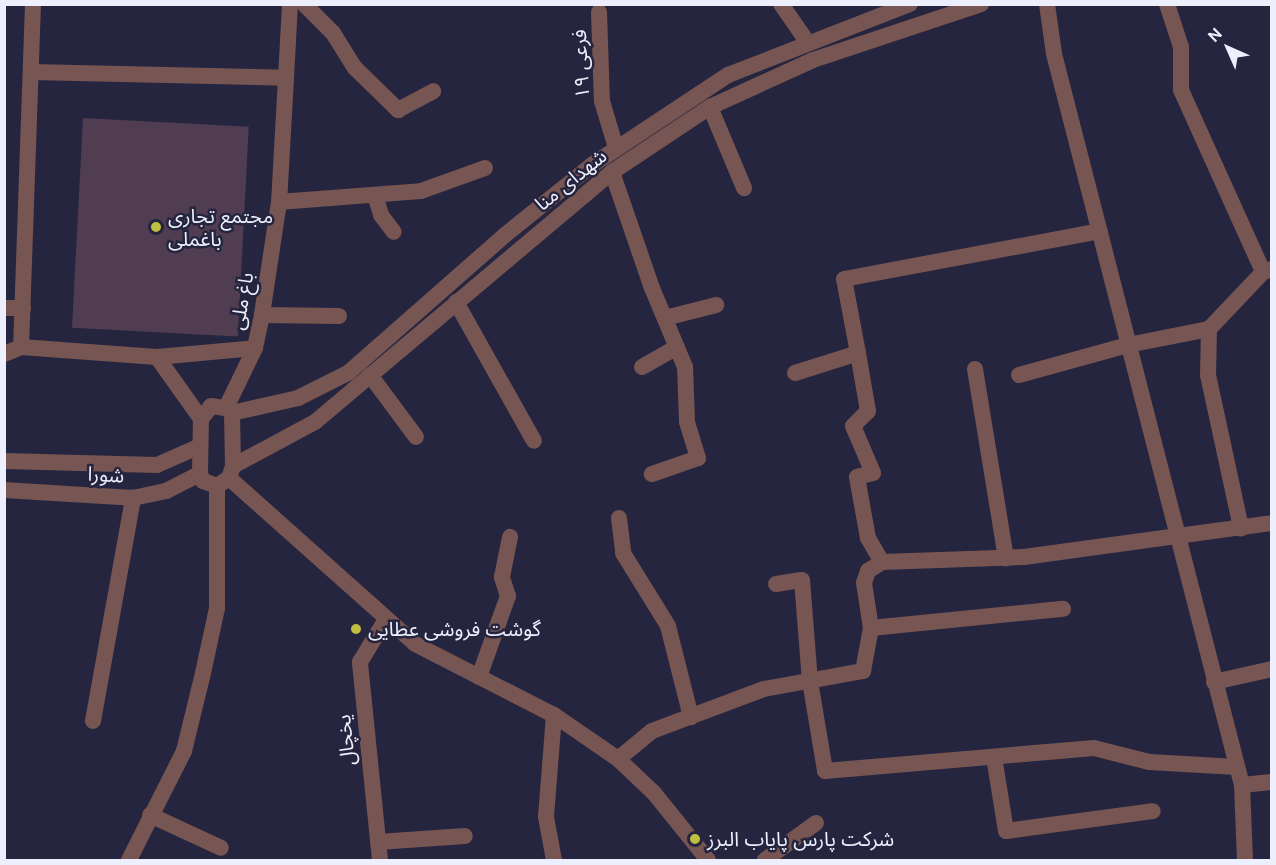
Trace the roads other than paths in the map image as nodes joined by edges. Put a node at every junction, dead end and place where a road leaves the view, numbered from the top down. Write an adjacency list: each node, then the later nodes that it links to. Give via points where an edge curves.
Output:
1 (33, 4): 11 (street)
2 (290, 4): 12 (street, باغ ملی)
3 (304, 4): 13 (street, via 333,33 354,67 398,110)
4 (781, 4): 10 (street)
5 (910, 4): 10 (street, شهدای منا)
6 (1047, 4): 21 (street, via 1054,54)
7 (1167, 4): 23 (street, via 1181,47 1182,90)
8 (971, 6): 14 (street, شهدای منا, via 813,60)
9 (599, 12): 15 (street, فرعی ۱۹, via 602,101)
10 (808, 43): 15 (street, شهدای منا, via 728,75)
11 (32, 72): 12 (street); 27 (street)
12 (286, 78): 20 (street, باغ ملی)
13 (433, 91)
14 (710, 107): 17 (street, شهدای منا); 18 (street)
15 (616, 148): 40 (street, شهدای منا, via 505,235)
16 (485, 168): 19 (street, via 421,191)
17 (612, 172): 24 (street, شهدای منا); 30 (street)
18 (744, 188)
19 (375, 195): 20 (street); 22 (street, via 381,215)
20 (279, 202): 28 (street, باغ ملی)
21 (1100, 231): 32 (street); 36 (street, via 844,279)
22 (394, 232)
23 (1268, 270): 31 (street)
24 (456, 302): 40 (street, شهدای منا); 47 (street)
25 (716, 305): 30 (street)
26 (4, 308): 27 (street)
27 (23, 308): 33 (street)
28 (262, 315): 29 (street); 35 (street, باغ ملی)
29 (339, 316)
30 (665, 318): 34 (street)
31 (1209, 329): 32 (street); 57 (street, via 1208,375)
32 (1128, 345): 43 (street); 59 (street)
33 (21, 347): 37 (street); 38 (street, باغ ملی)
34 (677, 347): 39 (street); 51 (street, via 685,367 687,422 698,458)
35 (255, 348): 38 (street, باغ ملی); 44 (street)
36 (858, 353): 42 (street); 61 (street, via 868,411 853,426 873,473 857,477 868,538)
37 (4, 354)
38 (157, 357): 45 (street)
39 (642, 367)
40 (365, 369): 44 (street, شهدای منا, via 307,395); 46 (street); 52 (street, شهدای منا, via 315,422)
41 (975, 369): 60 (street)
42 (795, 373)
43 (1019, 375)
44 (229, 410): 45 (street, شهدای منا, via 211,406); 52 (street)
45 (201, 420): 48 (street)
46 (416, 437)
47 (534, 441)
48 (200, 446): 49 (street, شورا, via 157,465); 50 (street)
49 (4, 461)
50 (200, 474): 52 (street, via 203,481); 54 (street, شورا, via 166,491)
51 (652, 474)
52 (226, 477): 64 (street); 79 (street, via 217,608 184,751)
53 (4, 490): 54 (street, شورا)
54 (133, 498): 72 (street)
55 (619, 518): 71 (street, via 623,553 668,626)
56 (1272, 523): 57 (street)
57 (1241, 528): 59 (street)
58 (510, 537): 67 (street, via 502,577 508,596)
59 (1176, 538): 60 (street); 69 (street)
60 (1006, 558): 61 (street)
61 (882, 562): 65 (street, via 868,571 864,583)
62 (776, 584): 68 (street, via 802,580)
63 (1063, 609): 65 (street)
64 (385, 621): 67 (street, via 415,644); 82 (street, یخچال, via 360,663)
65 (871, 628): 68 (street, via 863,671)
66 (1272, 669): 69 (street)
67 (479, 677): 70 (street)
68 (810, 681): 71 (street, via 764,689); 73 (street, via 825,771)
69 (1214, 682): 75 (street)
70 (554, 716): 74 (street); 86 (street, via 546,817)
71 (691, 717): 74 (street, via 652,731)
72 (93, 721)
73 (994, 757): 75 (street, via 1094,748 1149,762); 78 (street, via 1006,831)
74 (618, 759): 87 (street, via 654,793)
75 (1237, 766): 77 (street)
76 (1272, 782): 77 (street)
77 (1242, 785): 89 (street)
78 (1153, 811)
79 (150, 815): 83 (street); 84 (street)
80 (816, 823): 88 (street)
81 (465, 836): 82 (street)
82 (378, 842): 85 (street, یخچال)
83 (221, 848)
84 (129, 861)
85 (380, 861)
86 (554, 861)
87 (708, 861)
88 (765, 861)
89 (1245, 861)

